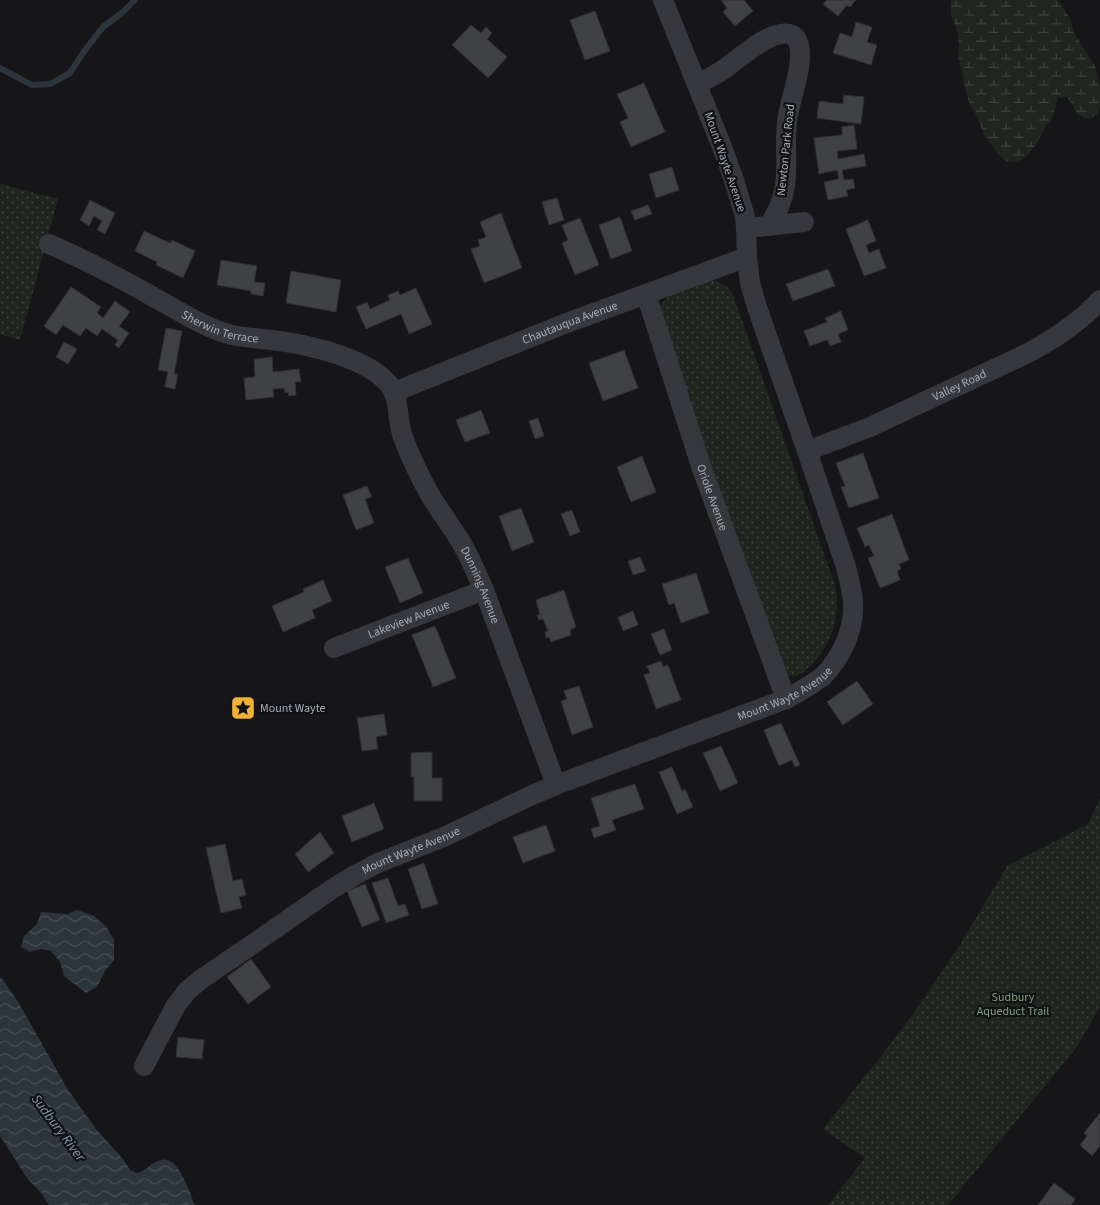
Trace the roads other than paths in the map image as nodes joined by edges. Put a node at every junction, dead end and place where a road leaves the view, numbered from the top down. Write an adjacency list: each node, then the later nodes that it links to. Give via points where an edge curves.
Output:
1 (663, 0): 2 (street, Mount Wayte Avenue)
2 (697, 84): 4 (street, Newton Park Road, via 768,38 788,34 798,41 799,70 787,123 785,191); 5 (street, Mount Wayte Avenue, via 724,152)
3 (804, 222): 4 (street)
4 (769, 226): 5 (street)
5 (746, 228): 7 (street, Mount Wayte Avenue)
6 (49, 244): 10 (street, Sherwin Terrace, via 211,328 232,335 308,346 359,362 387,382)
7 (746, 257): 8 (street, Chautauqua Avenue); 11 (street, Mount Wayte Avenue, via 757,307)
8 (646, 294): 10 (street, Chautauqua Avenue); 14 (street, Oriole Avenue, via 702,470)
9 (1100, 300): 11 (street, Valley Road, via 1071,326 1028,353 870,427)
10 (394, 392): 12 (street, Dunning Avenue, via 402,435)
11 (808, 451): 14 (street, Mount Wayte Avenue, via 851,585 852,622 846,641 822,676)
12 (484, 590): 13 (street, Lakeview Avenue); 15 (street, Dunning Avenue)
13 (334, 648)
14 (786, 699): 15 (street, Mount Wayte Avenue)
15 (556, 785): 16 (street, Mount Wayte Avenue, via 378,864 332,889 186,991)
16 (144, 1066)

